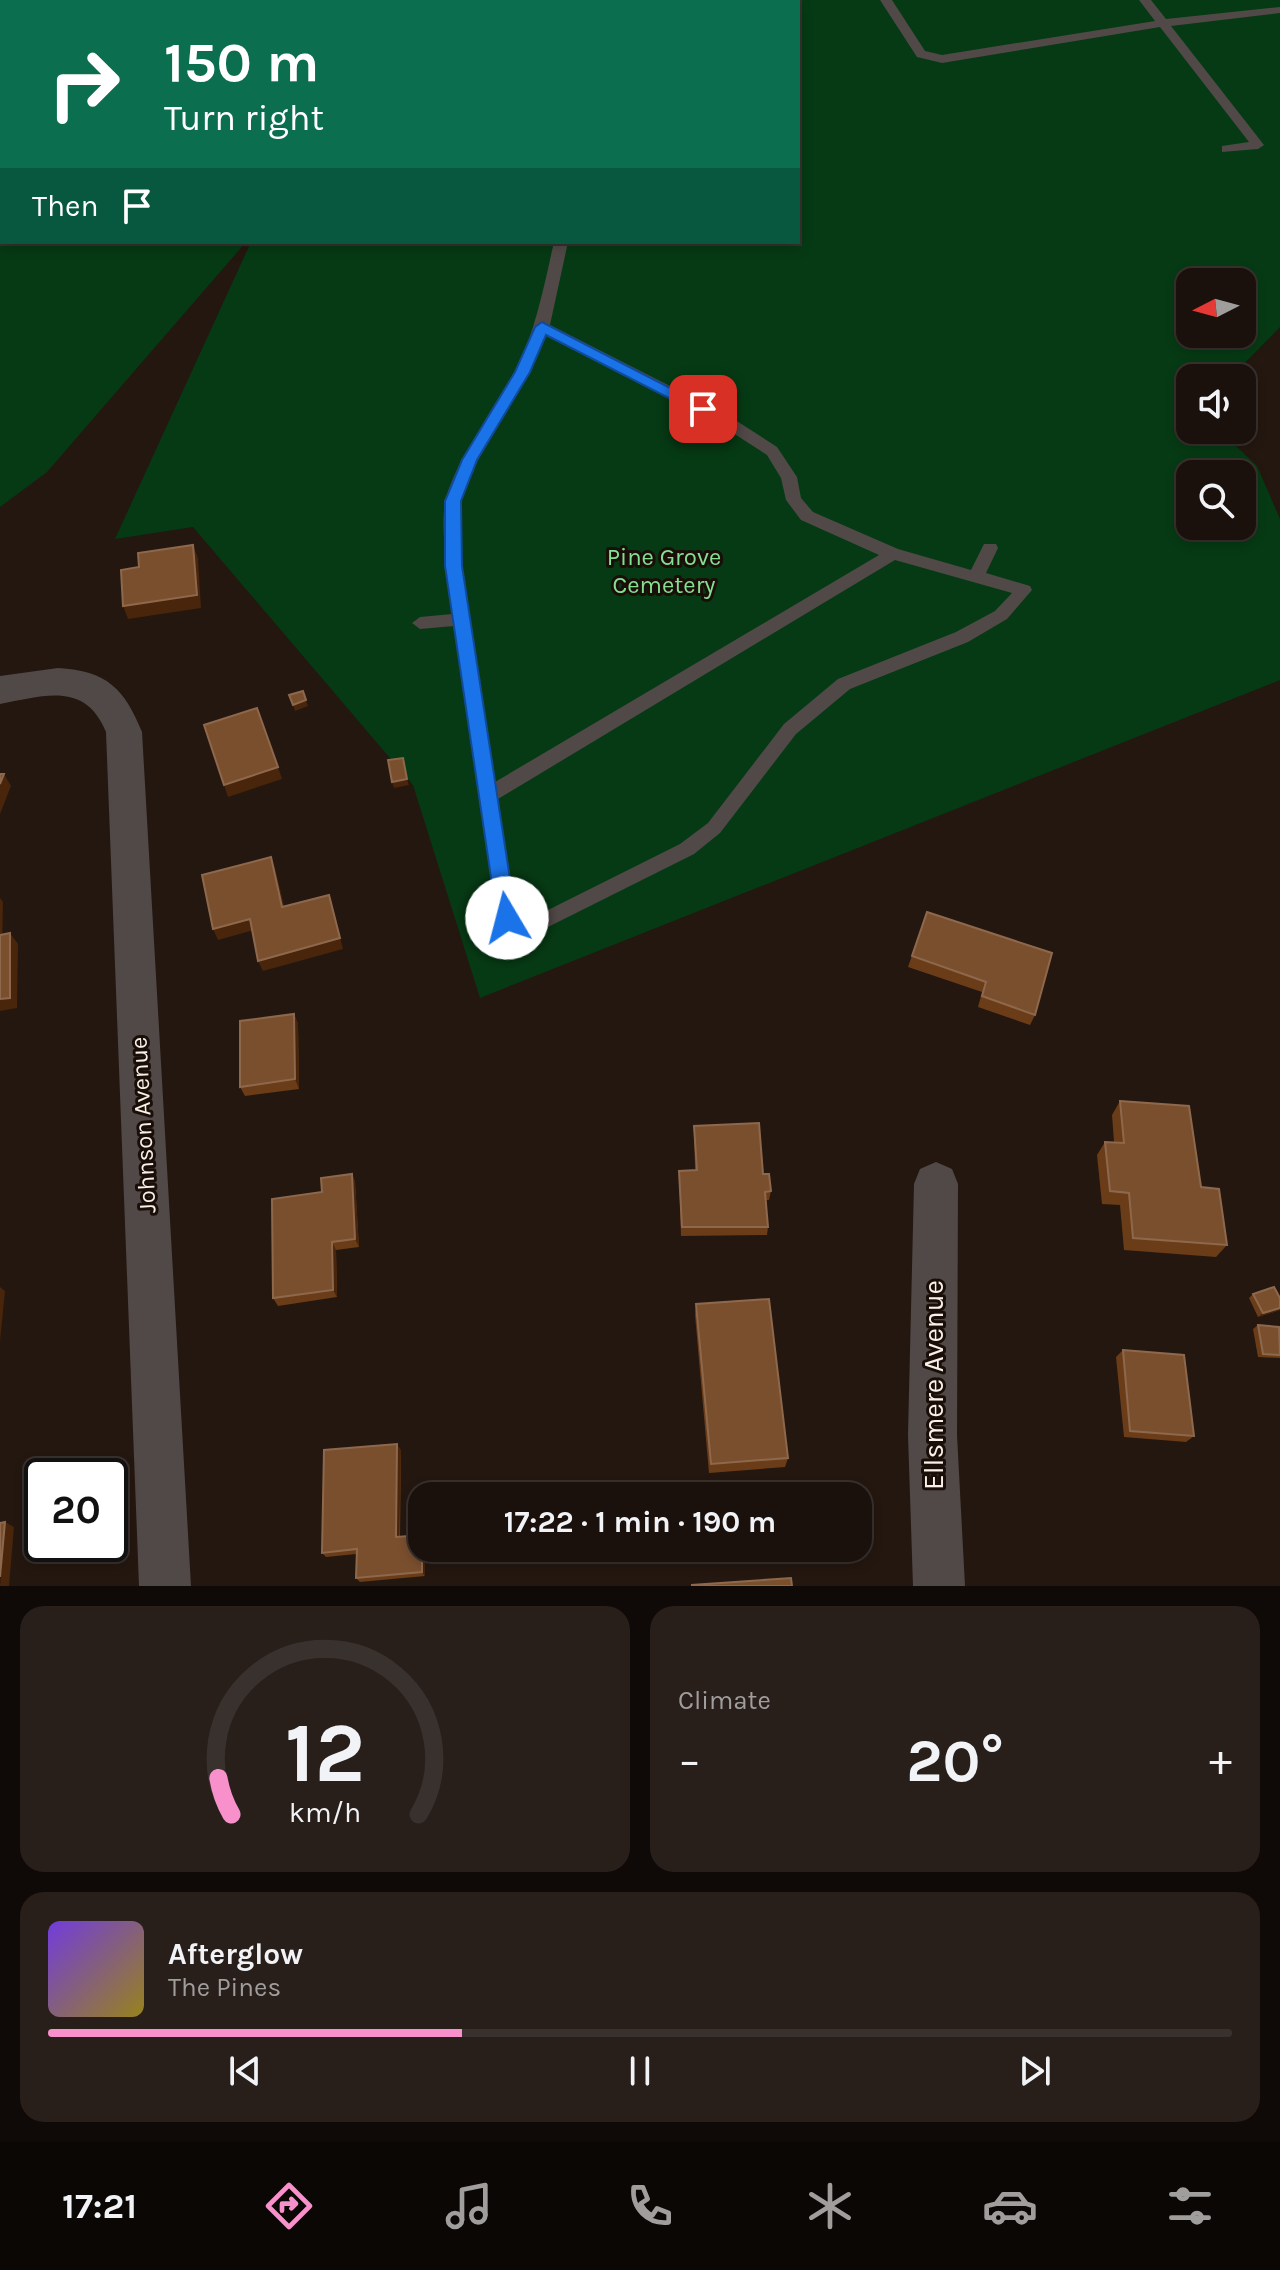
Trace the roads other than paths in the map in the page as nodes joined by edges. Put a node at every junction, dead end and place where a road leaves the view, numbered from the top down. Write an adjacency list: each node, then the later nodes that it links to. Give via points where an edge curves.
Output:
1 (886, 0): 4 (lane, via 921,54 942,59)
2 (1145, 0): 4 (lane)
3 (1280, 10): 4 (lane)
4 (1164, 23): 5 (lane, via 1258,145)
5 (1227, 149)
6 (561, 244): 7 (lane)
7 (542, 327): 9 (lane, via 724,420 772,451 807,516); 11 (lane, via 453,501)
8 (990, 548): 10 (lane)
9 (893, 554): 10 (lane); 14 (lane)
10 (976, 577): 14 (lane, via 1024,590 1001,615 962,637 844,684 790,729 714,828 687,849 530,928 507,918)
11 (461, 619): 12 (lane); 14 (lane)
12 (420, 623)
13 (0, 690): 16 (street, Johnson Avenue, via 50,682 82,684 110,701 124,732)
14 (489, 795)
15 (936, 1184): 17 (street, Ellsmere Avenue, via 931,1371)
16 (165, 1586)
17 (939, 1586)

